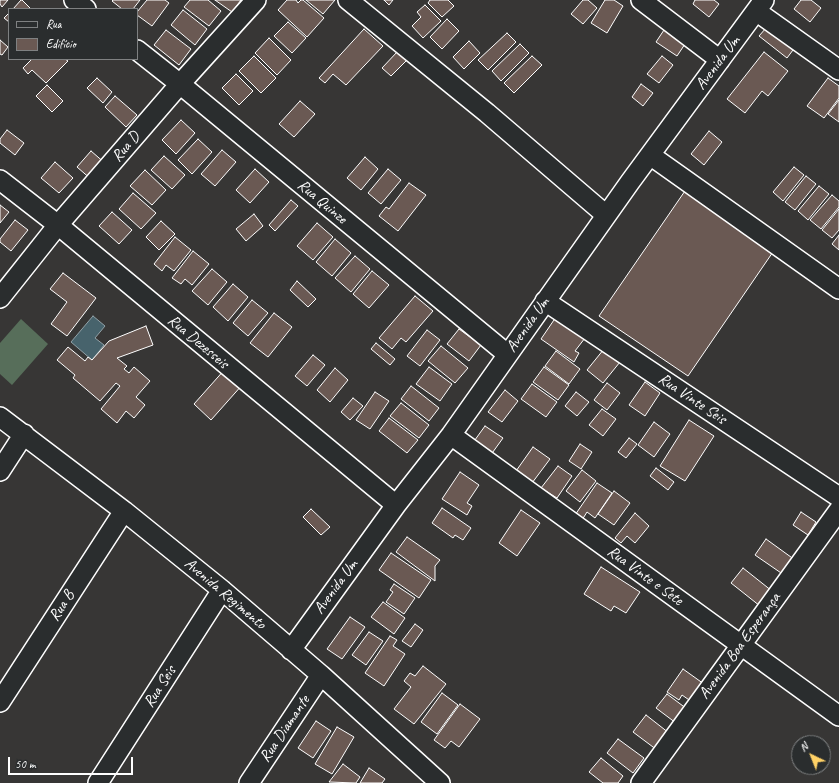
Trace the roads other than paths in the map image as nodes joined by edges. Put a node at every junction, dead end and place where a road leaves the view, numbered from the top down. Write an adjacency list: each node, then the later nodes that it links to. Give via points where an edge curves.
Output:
1 (74, 0): 6 (street)
2 (256, 0): 10 (street, Rua D)
3 (348, 0): 13 (street, via 487,113)
4 (641, 0): 8 (street)
5 (760, 5): 8 (street, Avenida Um); 9 (street)
6 (85, 8)
7 (138, 51): 10 (street, Rua Quinze)
8 (720, 60): 11 (street, Avenida Um)
9 (839, 70)
10 (180, 84): 14 (street, Rua D); 18 (street, Rua Quinze)
11 (650, 155): 13 (street, Avenida Um); 15 (street)
12 (0, 180): 14 (street, Rua Dezesseis)
13 (606, 216): 17 (street, Avenida Um)
14 (58, 225): 16 (street, Rua D); 24 (street, Rua Dezesseis)
15 (839, 288)
16 (0, 298)
17 (545, 301): 18 (street, Avenida Um); 23 (street, Rua Vinte Seis)
18 (507, 354): 21 (street, Avenida Um)
19 (0, 417): 20 (street, Avenida Regimento)
20 (24, 434): 22 (street); 26 (street, Avenida Regimento)
21 (451, 435): 24 (street, Avenida Um); 28 (street, Rua Vinte e Sete)
22 (0, 471)
23 (839, 498)
24 (396, 505): 29 (street, Avenida Um)
25 (839, 510): 28 (street, Avenida Boa Esperança)
26 (124, 511): 27 (street, Avenida Regimento); 31 (street, Rua B)
27 (222, 590): 29 (street, Avenida Regimento); 33 (street, Rua Seis)
28 (741, 645): 32 (street, Rua Vinte e Sete); 36 (street, Avenida Boa Esperança)
29 (291, 650): 30 (street, Avenida Regimento)
30 (321, 675): 34 (street, Rua Diamante); 35 (street, Avenida Regimento)
31 (0, 702)
32 (839, 716)
33 (98, 783)
34 (249, 783)
35 (440, 783)
36 (641, 783)

